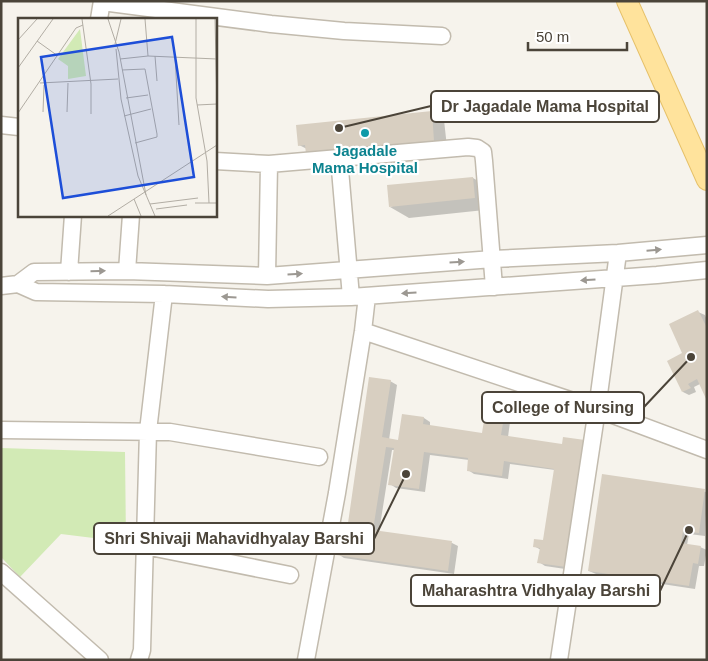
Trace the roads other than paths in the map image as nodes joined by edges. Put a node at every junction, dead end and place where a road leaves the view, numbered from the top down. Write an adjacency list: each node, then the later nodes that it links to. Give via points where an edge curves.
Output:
1 (627, 1): 10 (main road)
2 (102, 2): 3 (street); 4 (street, via 272,24)
3 (99, 18)
4 (442, 36)
5 (1, 125): 6 (street)
6 (18, 127)
7 (339, 158): 9 (street); 15 (street, via 477,148 483,152); 16 (street)
8 (216, 161): 9 (street)
9 (270, 164): 20 (street)
10 (707, 180)
11 (73, 216): 19 (street)
12 (131, 216): 18 (street)
13 (707, 245): 14 (street, one-way to 13)
14 (618, 253): 15 (street); 21 (street)
15 (492, 259): 16 (street, one-way to 15); 24 (street)
16 (350, 270): 20 (street, one-way to 16); 26 (street)
17 (707, 270): 21 (street)
18 (127, 271): 19 (street, one-way to 18); 20 (street)
19 (69, 272): 22 (street, via 34,272)
20 (267, 276)
21 (613, 278): 24 (street, one-way to 24); 28 (street)
22 (18, 284): 23 (street); 25 (street, via 36,292)
23 (1, 286)
24 (494, 286): 26 (street, one-way to 26)
25 (164, 294): 26 (street, one-way to 25, via 268,299); 30 (street)
26 (359, 296): 27 (street)
27 (363, 331): 28 (street); 38 (street)
28 (597, 409): 31 (street); 39 (street)
29 (1, 430): 30 (street)
30 (148, 431): 32 (street); 33 (street)
31 (707, 450)
32 (319, 458)
33 (145, 546): 34 (street); 37 (street)
34 (290, 575)
35 (2, 576): 36 (street)
36 (100, 660)
37 (139, 660)
38 (306, 660)
39 (559, 660)

